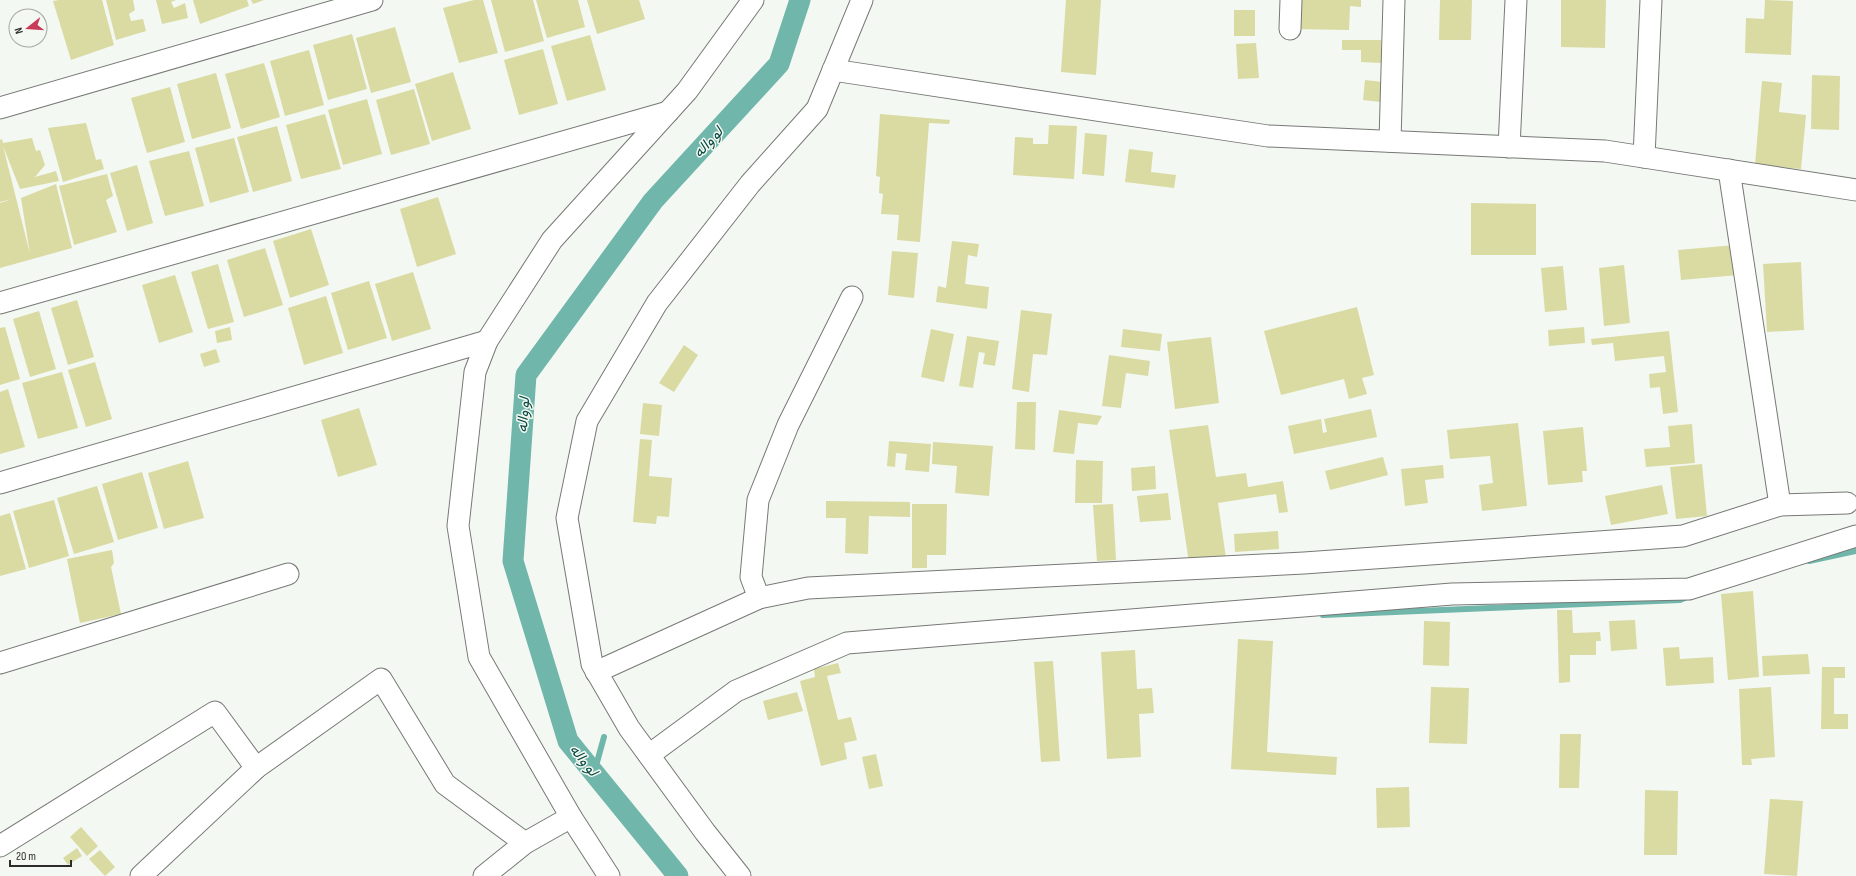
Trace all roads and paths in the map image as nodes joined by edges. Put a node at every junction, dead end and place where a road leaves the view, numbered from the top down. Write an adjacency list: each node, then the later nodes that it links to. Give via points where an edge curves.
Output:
1 (372, 0): 10 (street)
2 (862, 0): 9 (street)
3 (1291, 0): 8 (street)
4 (1394, 0): 12 (street)
5 (1516, 0): 13 (street)
6 (1651, 0): 14 (street)
7 (746, 4): 11 (street, via 687,91)
8 (1290, 29)
9 (833, 70): 12 (street, via 1268,136); 27 (street, via 817,109 750,184 657,303 587,421 567,518 592,664)
10 (0, 108)
11 (668, 112): 18 (street); 19 (street, via 552,240)
12 (1390, 142): 13 (street)
13 (1509, 147): 14 (street, via 1605,151)
14 (1644, 157): 15 (street)
15 (1728, 170): 16 (street); 22 (street)
16 (1856, 190)
17 (852, 296): 25 (street, via 788,424 758,500 751,577)
18 (0, 303)
19 (487, 341): 20 (street); 30 (street, via 475,372 458,526 478,657)
20 (0, 483)
21 (1847, 503): 22 (street)
22 (1780, 505): 25 (street, via 1683,536 1304,563 808,588)
23 (1856, 536): 28 (street, via 1689,589 1452,594 847,643 736,691)
24 (288, 574): 26 (street)
25 (759, 598): 27 (street)
26 (0, 663)
27 (596, 672): 28 (street, via 629,728)
28 (649, 755): 36 (street)
29 (256, 768): 31 (street, via 381,679 445,784); 32 (street, via 215,712); 33 (street)
30 (571, 817): 31 (street); 35 (street)
31 (525, 843): 34 (street)
32 (0, 846)
33 (141, 876)
34 (484, 876)
35 (608, 876)
36 (740, 876)

